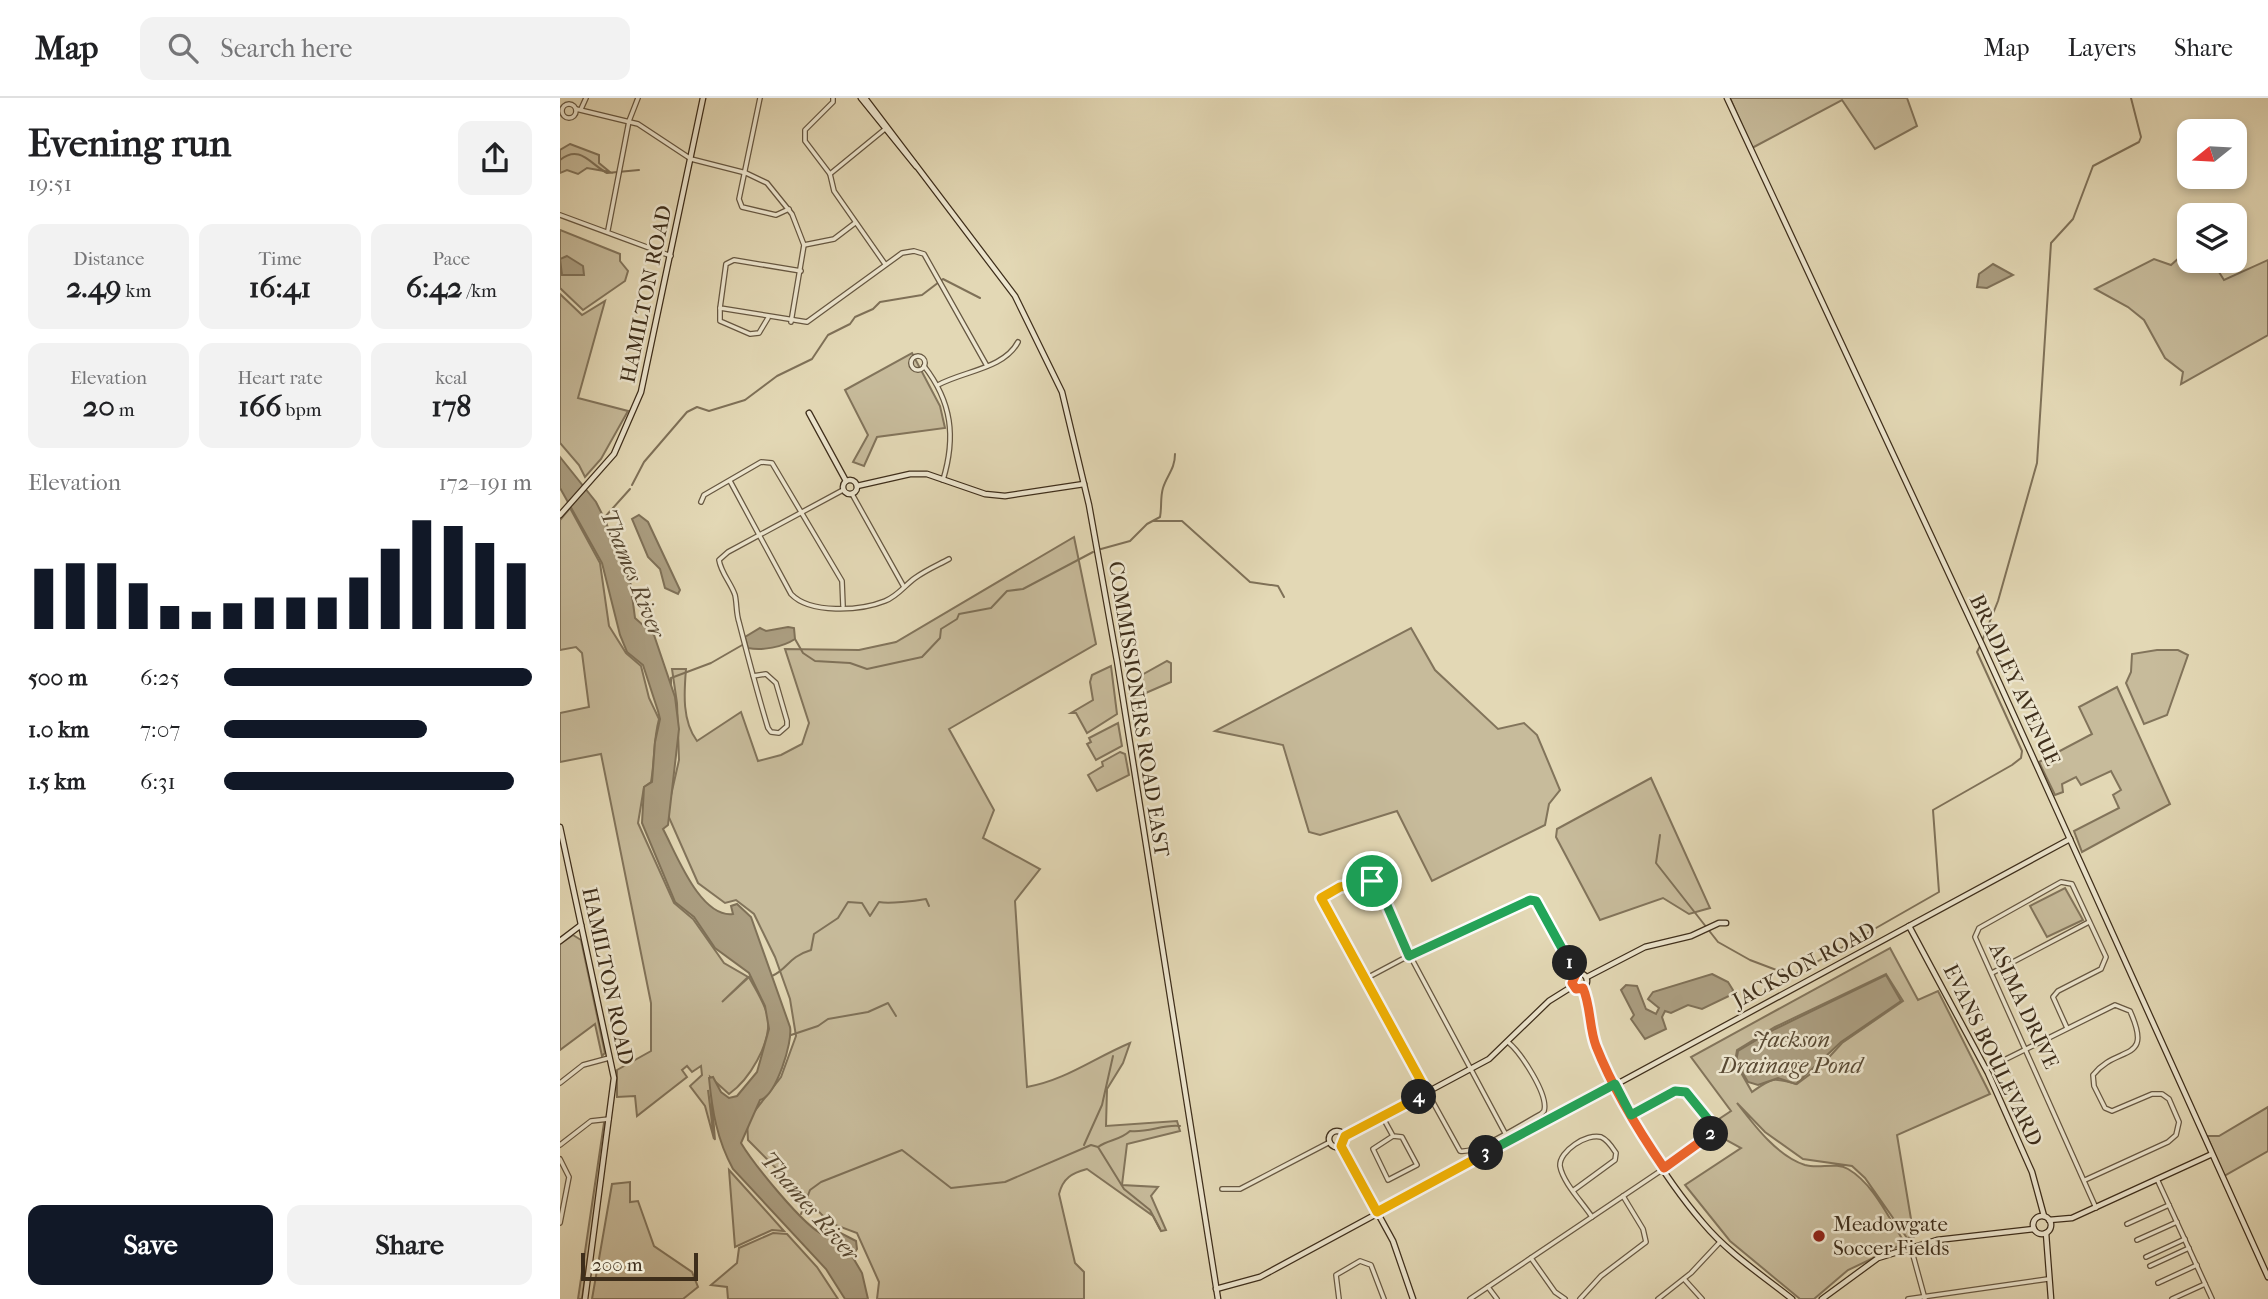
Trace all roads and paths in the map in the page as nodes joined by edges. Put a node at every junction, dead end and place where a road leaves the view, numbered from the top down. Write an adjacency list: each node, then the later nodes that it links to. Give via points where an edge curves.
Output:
1 (586, 98): 8 (street, via 578,109)
2 (638, 98): 8 (street)
3 (703, 98): 10 (main road, HAMILTON ROAD)
4 (760, 98): 12 (street)
5 (833, 98): 13 (street, via 805,130 805,141)
6 (863, 98): 9 (main road, COMMISSIONERS ROAD EAST); 11 (main road, COMMISSIONERS ROAD EAST)
7 (1727, 98): 46 (main road, BRADLEY AVENUE)
8 (629, 121): 10 (street, via 655,132); 17 (street)
9 (885, 130): 11 (main road, COMMISSIONERS ROAD EAST); 13 (street)
10 (691, 159): 12 (street); 19 (main road, HAMILTON ROAD)
11 (917, 166): 33 (main road, COMMISSIONERS ROAD EAST, via 1015,296 1040,343 1062,392)
12 (746, 173): 14 (street, via 767,183); 14 (street, via 739,199 742,207 776,215)
13 (830, 174): 16 (street, via 834,191)
14 (789, 209): 18 (street)
15 (560, 215): 17 (street)
16 (855, 223): 18 (street, via 834,239); 20 (street)
17 (608, 230): 19 (street)
18 (804, 245): 21 (street)
19 (671, 256): 39 (main road, HAMILTON ROAD, via 641,392 614,454)
20 (885, 264): 24 (street, via 807,322); 27 (street, via 902,253 924,254)
21 (801, 271): 22 (street, via 734,260 726,264); 24 (street)
22 (720, 308): 23 (street); 23 (street, via 720,321 750,334 759,333)
23 (768, 318): 24 (street)
24 (792, 322)
25 (1018, 342): 27 (street, via 1012,354)
26 (924, 366): 26 (street, via 922,357 911,359 915,369); 28 (street)
27 (987, 366): 28 (street)
28 (938, 385): 30 (street, via 949,411 952,435)
29 (809, 413): 32 (main road)
30 (943, 480): 33 (main road, via 1005,496); 34 (main road, via 910,474)
31 (730, 481): 37 (street, via 704,495); 38 (street, via 761,462 772,463); 40 (street)
32 (846, 481): 34 (main road); 35 (main road)
33 (1084, 484): 112 (main road, COMMISSIONERS ROAD EAST, via 1117,661)
34 (857, 486): 36 (main road)
35 (843, 490): 36 (main road); 38 (street)
36 (852, 494): 42 (street)
37 (701, 502)
38 (803, 511): 40 (street); 43 (street, via 842,581)
39 (560, 515)
40 (760, 536): 43 (street, via 799,602); 44 (street, via 719,560 735,595)
41 (949, 559): 42 (street)
42 (905, 587): 43 (street, via 884,601)
43 (843, 607)
44 (753, 676): 44 (street, via 768,728 779,733 787,721 776,683 766,674)
45 (560, 827): 49 (main road, HAMILTON ROAD)
46 (2070, 839): 50 (main road, JACKSON ROAD); 77 (main road, BRADLEY AVENUE)
47 (2089, 922): 53 (street); 53 (street, ASIMA DRIVE, via 2072,884 2061,882 1979,929 1975,937); 59 (street, ASIMA DRIVE, via 2106,957 2101,969 2053,997)
48 (1726, 923): 55 (main road, via 1645,947)
49 (581, 925): 51 (main road); 62 (main road, HAMILTON ROAD)
50 (1909, 926): 64 (main road, EVANS BOULEVARD); 66 (main road, JACKSON ROAD)
51 (560, 941)
52 (1409, 956): 54 (street, via 1530,900 1536,901); 56 (street); 56 (street, via 1379,887 1372,881 1340,887 1321,898); 63 (street)
53 (1991, 973): 61 (street, ASIMA DRIVE)
54 (1576, 974): 55 (main road); 57 (main road)
55 (1587, 977): 58 (main road)
56 (1365, 979): 67 (street)
57 (1573, 986): 58 (main road); 60 (main road, via 1549,1001)
58 (1583, 988): 66 (main road, via 1595,1043)
59 (2067, 1028): 61 (street); 80 (street, via 2115,1005 2130,1011 2139,1041 2100,1067 2093,1075 2094,1086 2105,1108 2112,1111 2162,1094 2179,1122 2176,1135 2168,1142)
60 (1508, 1042): 63 (main road); 71 (street, via 1519,1052 1546,1106 1541,1114)
61 (2026, 1049): 64 (street); 80 (street, ASIMA DRIVE)
62 (611, 1057): 65 (street, via 583,1065); 70 (main road, HAMILTON ROAD)
63 (1471, 1068): 67 (main road); 71 (street)
64 (1986, 1069): 89 (main road, EVANS BOULEVARD, via 2032,1172)
65 (560, 1083)
66 (1615, 1084): 68 (main road); 87 (main road, JACKSON ROAD)
67 (1427, 1092): 69 (main road); 71 (street, via 1460,1151 1469,1152)
68 (1631, 1115): 79 (main road); 79 (street, via 1675,1091 1686,1092 1712,1124 1707,1139)
69 (1382, 1116): 72 (main road); 73 (street)
70 (611, 1119): 75 (street, via 592,1121); 114 (main road, HAMILTON ROAD)
71 (1505, 1133)
72 (1345, 1136): 74 (main road, via 1333,1132); 76 (main road)
73 (1392, 1136): 73 (street, via 1402,1137 1417,1165 1388,1180 1373,1149)
74 (1330, 1142): 76 (main road); 82 (street, via 1240,1189)
75 (560, 1145)
76 (1341, 1146): 87 (main road)
77 (2210, 1155): 81 (main road); 106 (main road, BRADLEY AVENUE)
78 (560, 1159): 92 (street, via 569,1177)
79 (1664, 1168): 84 (street); 99 (main road)
80 (2085, 1180): 86 (street, ASIMA DRIVE)
81 (2157, 1180): 85 (street); 86 (main road)
82 (1222, 1189)
83 (1574, 1190): 83 (street, via 1562,1172 1560,1158 1587,1139 1605,1140 1616,1153 1615,1160); 88 (street)
84 (1623, 1196): 88 (street); 122 (street, via 1643,1228 1646,1242 1601,1276)
85 (2169, 1205): 91 (street); 93 (street)
86 (2096, 1208): 90 (main road)
87 (1377, 1212): 112 (main road, JACKSON ROAD, via 1260,1277); 118 (main road, via 1393,1241)
88 (1592, 1217): 102 (street)
89 (2044, 1218): 90 (main road); 94 (main road); 95 (main road, EVANS BOULEVARD)
90 (2058, 1222): 95 (main road)
91 (2177, 1222): 97 (street); 98 (street)
92 (560, 1223)
93 (2127, 1224)
94 (2033, 1226): 96 (main road); 100 (main road)
95 (2051, 1227): 96 (main road)
96 (2044, 1234): 108 (main road)
97 (2185, 1239): 101 (street); 103 (street)
98 (2137, 1240)
99 (1720, 1242): 107 (street); 125 (main road)
100 (1911, 1248): 113 (street); 126 (main road, via 1878,1258)
101 (2189, 1248): 104 (street); 105 (street)
102 (1531, 1257): 111 (street); 121 (street)
103 (2146, 1257)
104 (2197, 1265): 109 (street); 110 (street)
105 (2150, 1266)
106 (2268, 1277)
107 (1684, 1279): 123 (street); 124 (street)
108 (2048, 1279): 113 (street); 128 (main road)
109 (2158, 1283)
110 (2205, 1284): 129 (street); 130 (street)
111 (1488, 1287): 119 (street); 120 (street)
112 (1216, 1289): 115 (main road, COMMISSIONERS ROAD EAST)
113 (1925, 1297): 127 (street)
114 (585, 1299)
115 (1218, 1299)
116 (1339, 1299): 117 (street, via 1336,1275 1364,1261 1371,1265)
117 (1384, 1299)
118 (1413, 1299)
119 (1470, 1299)
120 (1496, 1299)
121 (1565, 1299)
122 (1580, 1299)
123 (1658, 1299)
124 (1702, 1299)
125 (1792, 1299)
126 (1822, 1299)
127 (1908, 1299)
128 (2051, 1299)
129 (2172, 1299)
130 (2212, 1299)

